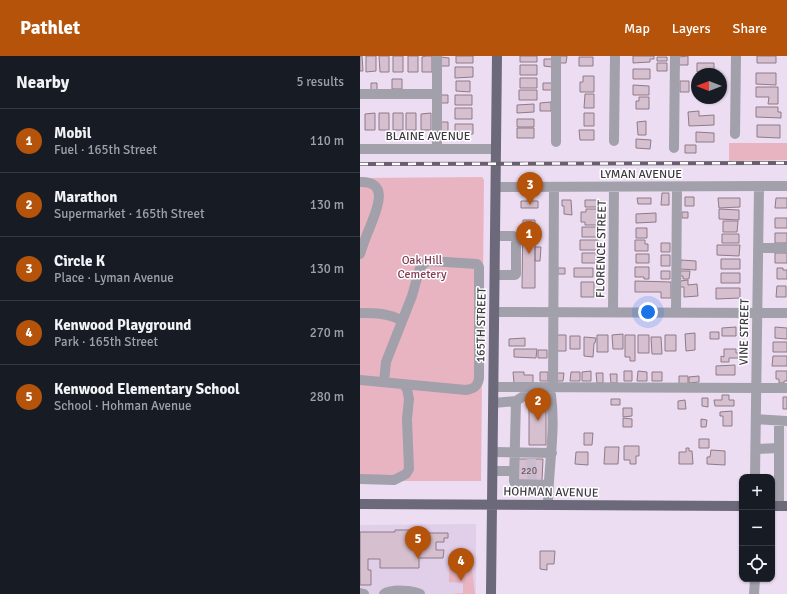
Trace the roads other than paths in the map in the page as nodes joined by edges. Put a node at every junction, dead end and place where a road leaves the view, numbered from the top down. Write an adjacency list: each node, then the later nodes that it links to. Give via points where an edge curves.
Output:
1 (438, 56): 8 (street)
2 (498, 56): 14 (main road, 165TH STREET)
3 (556, 56): 11 (street)
4 (615, 56): 10 (street)
5 (675, 56): 12 (street)
6 (736, 56): 9 (street)
7 (360, 94): 8 (street)
8 (437, 94): 13 (street)
9 (735, 134)
10 (614, 141)
11 (556, 142)
12 (674, 148)
13 (437, 149): 14 (street, BLAINE AVENUE); 15 (street, BLAINE AVENUE)
14 (496, 149): 19 (main road, 165TH STREET)
15 (360, 150)
16 (360, 182): 26 (street, via 372,184 380,198)
17 (759, 186): 18 (street, LYMAN AVENUE); 22 (street, LYMAN AVENUE); 24 (street, VINE STREET)
18 (787, 186)
19 (496, 187): 20 (street, LYMAN AVENUE); 23 (main road, 165TH STREET)
20 (554, 187): 21 (street, LYMAN AVENUE); 29 (street)
21 (614, 187): 22 (street, LYMAN AVENUE); 30 (street, FLORENCE STREET)
22 (677, 187): 31 (street)
23 (495, 236): 27 (main road, 165TH STREET); 27 (street, via 516,238 516,274)
24 (758, 248): 25 (street); 33 (street, VINE STREET)
25 (787, 248)
26 (360, 254)
27 (495, 275): 28 (main road, 165TH STREET)
28 (495, 312): 29 (street); 39 (main road, 165TH STREET)
29 (553, 312): 30 (street); 40 (street)
30 (613, 312): 31 (street)
31 (676, 312): 33 (street)
32 (360, 313): 35 (street, via 388,315)
33 (757, 313): 34 (street); 41 (street, VINE STREET)
34 (787, 313)
35 (402, 321): 37 (street, via 386,362); 38 (street, via 421,266 426,262 477,264 478,384 466,390)
36 (360, 380): 37 (street)
37 (384, 382): 38 (street)
38 (404, 384): 55 (street, via 409,399 409,461 406,474 394,480)
39 (494, 387): 40 (street); 44 (main road, 165TH STREET)
40 (553, 388): 41 (street)
41 (756, 388): 42 (street); 45 (street, VINE STREET)
42 (787, 388)
43 (516, 401): 44 (street); 50 (street); 51 (street, via 527,394 551,395)
44 (494, 403): 49 (main road, 165TH STREET)
45 (756, 419): 46 (street); 48 (street, VINE STREET)
46 (783, 421): 47 (street)
47 (779, 448): 48 (street); 61 (street)
48 (756, 449): 54 (street, VINE STREET)
49 (493, 452): 50 (street); 52 (main road, 165TH STREET)
50 (514, 452): 51 (street, via 531,456); 53 (street)
51 (552, 453): 56 (street)
52 (493, 471): 53 (street); 58 (main road, 165TH STREET)
53 (514, 471): 56 (street, via 515,484)
54 (756, 474)
55 (360, 479)
56 (548, 485): 59 (street)
57 (360, 504): 58 (main road, HOHMAN AVENUE)
58 (492, 504): 59 (main road, HOHMAN AVENUE); 67 (main road, 165TH STREET)
59 (548, 505): 60 (main road, HOHMAN AVENUE)
60 (739, 506)
61 (779, 506)
62 (754, 582): 68 (street)
63 (360, 593): 64 (street)
64 (364, 594)
65 (384, 594): 66 (street, via 390,591)
66 (420, 594)
67 (491, 594)
68 (754, 594)

